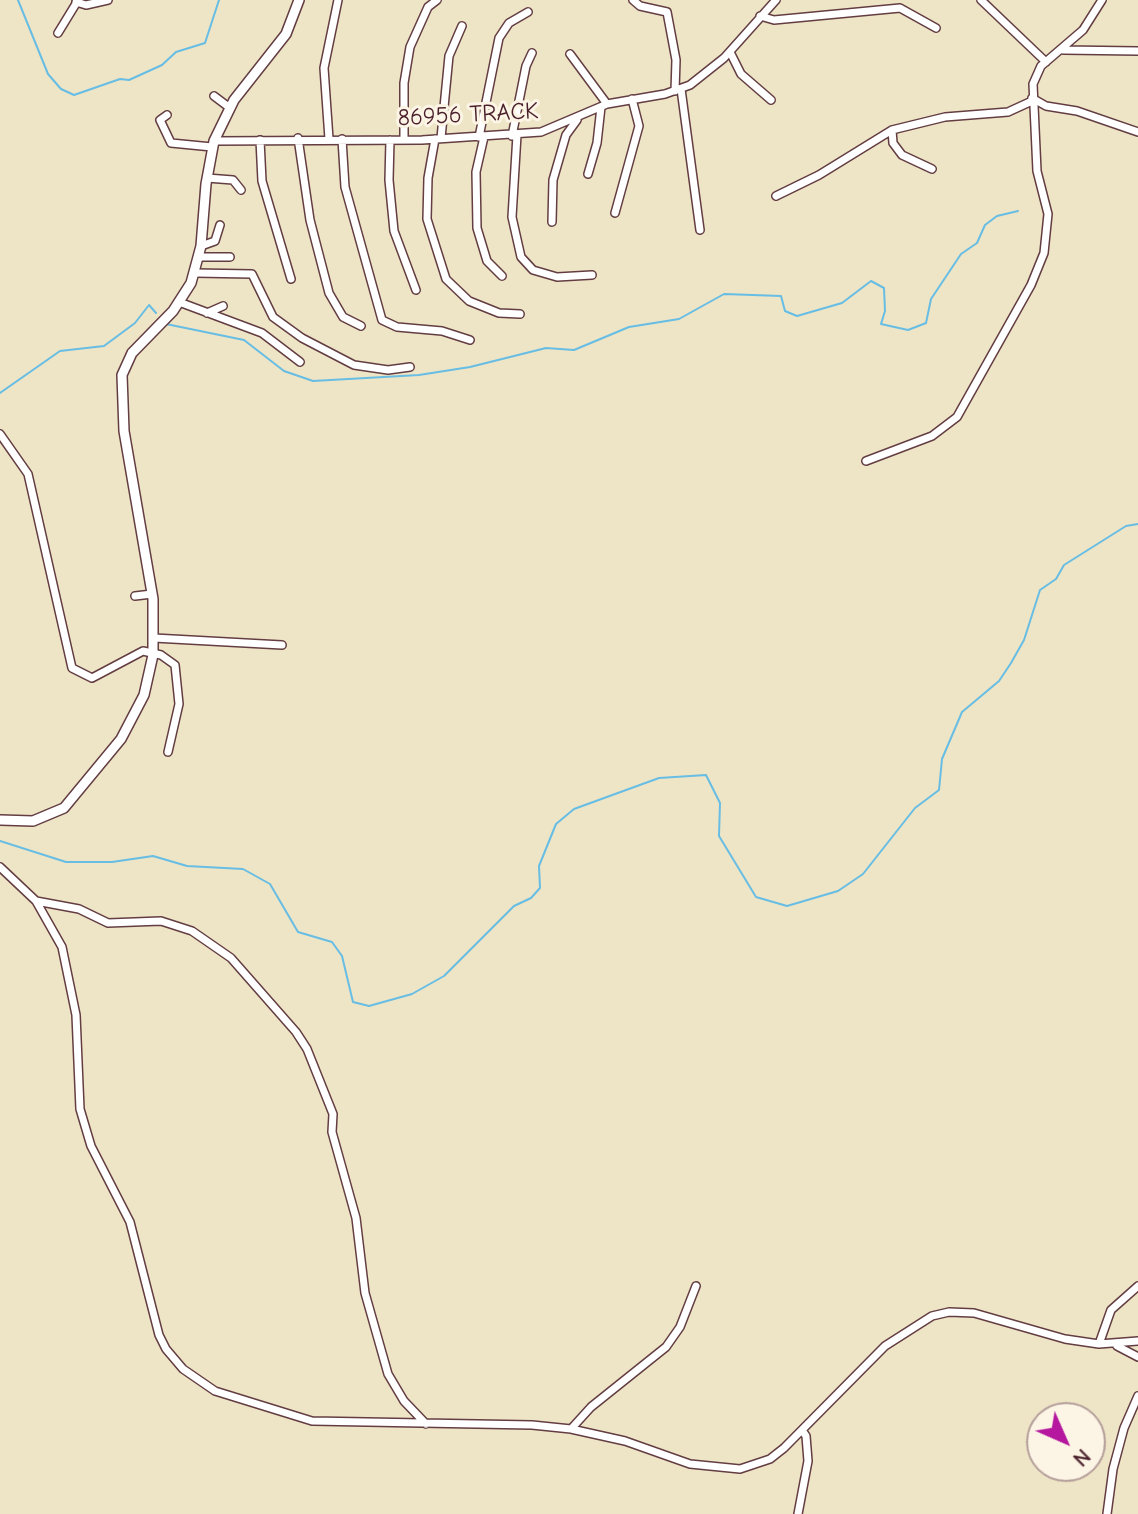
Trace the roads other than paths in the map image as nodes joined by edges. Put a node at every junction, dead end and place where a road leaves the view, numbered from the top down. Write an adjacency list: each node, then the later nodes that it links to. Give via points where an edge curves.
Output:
1 (108, 0): 9 (street, via 86,5)
2 (299, 0): 28 (street, via 278,47)
3 (338, 0): 36 (street, via 324,68)
4 (437, 0): 41 (street, via 428,7 410,47)
5 (633, 0): 22 (street, via 667,12)
6 (776, 0): 10 (street, 86956 TRACK)
7 (981, 0): 21 (street)
8 (1102, 0): 16 (street)
9 (75, 1): 15 (street)
10 (769, 3): 12 (street, 86956 TRACK)
11 (528, 12): 34 (street, via 509,23 499,38)
12 (760, 16): 14 (street, via 774,20 900,8); 18 (street, 86956 TRACK)
13 (462, 26): 38 (street, via 449,56)
14 (936, 28)
15 (58, 33)
16 (1063, 50): 17 (street); 21 (street)
17 (1138, 51)
18 (730, 52): 22 (street, 86956 TRACK); 25 (street, via 741,74)
19 (532, 53): 33 (street)
20 (570, 54): 27 (street)
21 (1046, 62): 26 (street, via 1036,74)
22 (678, 90): 24 (street, 86956 TRACK); 51 (street)
23 (214, 96): 28 (street)
24 (632, 99): 27 (street, 86956 TRACK); 48 (street, via 639,126)
25 (771, 100)
26 (1032, 100): 31 (street, via 1008,112 945,117); 32 (street); 68 (street, via 1037,171 1048,214 1044,253 1031,285 957,417 932,436)
27 (604, 105): 30 (street, 86956 TRACK); 44 (street)
28 (230, 108): 42 (street)
29 (167, 115): 42 (street, 86956 TRACK, via 160,120 171,143)
30 (578, 119): 33 (street, 86956 TRACK); 49 (street, via 563,143 553,180)
31 (892, 130): 43 (street, via 902,155); 47 (street)
32 (1138, 132)
33 (514, 136): 34 (street, 86956 TRACK); 55 (street, via 512,217 521,257 533,270 557,277)
34 (482, 137): 38 (street, 86956 TRACK); 56 (street, via 476,172 477,228 487,261)
35 (298, 138): 36 (street, 86956 TRACK); 39 (street, 86956 TRACK); 63 (street, via 310,220 329,293 343,317)
36 (329, 139): 37 (street, 86956 TRACK)
37 (342, 139): 40 (street, 86956 TRACK); 64 (street, via 345,187 382,320)
38 (438, 139): 41 (street, 86956 TRACK); 62 (street, via 428,178 427,219 446,279 469,301 499,313)
39 (260, 140): 42 (street, 86956 TRACK); 57 (street, via 262,181)
40 (390, 140): 41 (street, 86956 TRACK); 58 (street, via 394,231)
41 (404, 140)
42 (213, 144): 45 (street)
43 (932, 169)
44 (588, 174)
45 (207, 178): 46 (street, via 233,180); 52 (street)
46 (241, 190)
47 (776, 196)
48 (615, 213)
49 (552, 222)
50 (220, 225): 52 (street, via 215,241)
51 (700, 230)
52 (200, 251): 53 (street); 54 (street)
53 (230, 257)
54 (195, 273): 59 (street); 66 (street, via 252,274 273,317 302,338 354,365)
55 (592, 275)
56 (502, 276)
57 (291, 279)
58 (416, 290)
59 (179, 302): 61 (street); 69 (street, via 132,353 120,392)
60 (223, 306): 61 (street)
61 (207, 313): 65 (street, via 262,333)
62 (520, 314)
63 (361, 326)
64 (470, 340)
65 (300, 362)
66 (410, 367)
67 (0, 434): 73 (street, via 28,474 72,668 92,678 133,654)
68 (866, 461)
69 (152, 594): 70 (street); 71 (street)
70 (135, 596)
71 (154, 638): 72 (street); 73 (street)
72 (282, 645)
73 (153, 652): 74 (street, via 177,669 179,704); 75 (street, via 151,675 133,719 78,795 50,816)
74 (168, 752)
75 (0, 820)
76 (0, 867): 77 (street)
77 (36, 901): 85 (street, via 79,909 108,923 161,921 192,931 231,958 296,1032 333,1114 332,1132 356,1218 365,1293 385,1363 396,1391); 85 (street, via 58,936 69,969 84,1128 130,1222 166,1349 215,1391 270,1411 312,1421)
78 (696, 1286): 86 (street, via 666,1347)
79 (1138, 1286): 81 (street, via 1111,1310)
80 (1138, 1341): 82 (street)
81 (1099, 1344): 82 (street); 87 (street, via 974,1313 932,1316 885,1346)
82 (1115, 1344): 83 (street)
83 (1138, 1357)
84 (1138, 1398): 89 (street, via 1117,1455)
85 (426, 1424): 86 (street)
86 (571, 1429): 87 (street, via 690,1464 726,1469 770,1459)
87 (802, 1430): 88 (street, via 808,1461)
88 (798, 1514)
89 (1107, 1514)

